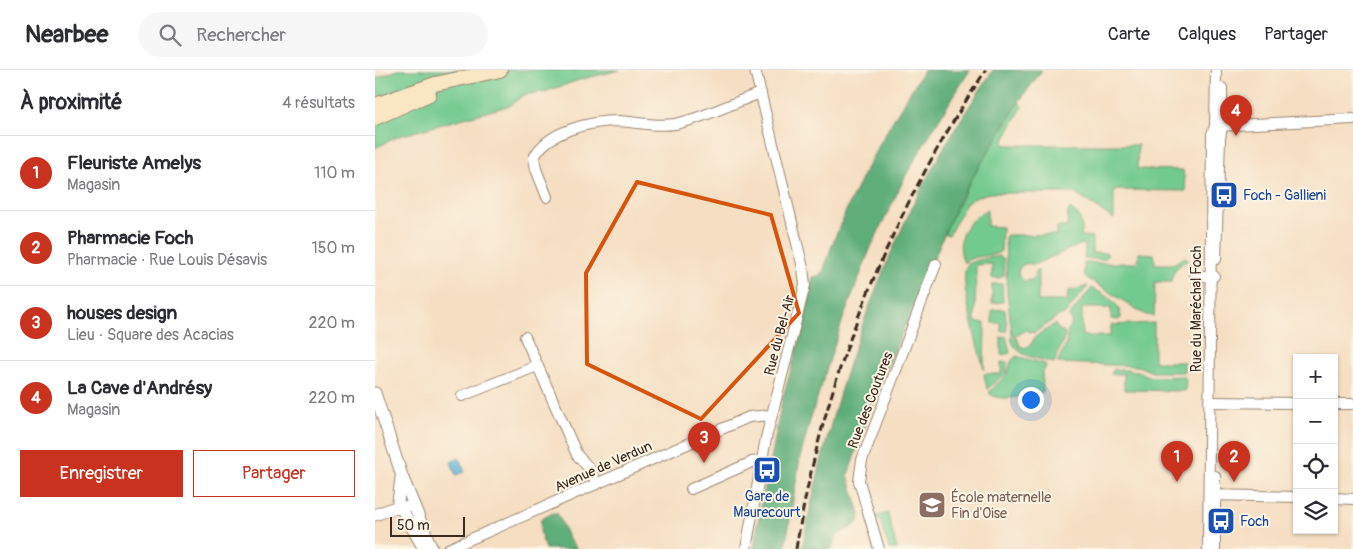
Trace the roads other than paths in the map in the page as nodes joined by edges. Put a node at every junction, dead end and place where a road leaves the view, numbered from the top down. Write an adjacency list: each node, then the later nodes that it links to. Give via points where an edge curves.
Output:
1 (755, 70): 6 (street, Rue du Bel-Air)
2 (1216, 70): 11 (street, Rue du Maréchal Foch)
3 (1223, 70): 11 (street, Rue du Maréchal Foch)
4 (495, 71): 5 (main road); 7 (main road, via 435,84)
5 (435, 92): 8 (main road); 10 (main road)
6 (761, 93): 12 (street, via 676,124 640,125 618,121 593,123 566,131 542,147 534,158 535,169); 24 (street, Rue du Bel-Air, via 805,285)
7 (375, 105)
8 (375, 118)
9 (1353, 120): 11 (street)
10 (375, 123)
11 (1219, 126): 15 (street, Rue du Maréchal Foch, via 1212,134)
12 (547, 197)
13 (936, 264): 40 (street, Rue des Coutures, via 862,460 859,481)
14 (1195, 276): 15 (street)
15 (1213, 276): 20 (street, Rue du Maréchal Foch)
16 (525, 337): 17 (street)
17 (537, 366): 19 (street); 27 (street, via 577,454)
18 (375, 393): 26 (street)
19 (462, 396)
20 (1212, 402): 21 (street); 29 (street, Rue du Maréchal Foch)
21 (1293, 403)
22 (1338, 404): 23 (street)
23 (1353, 404)
24 (771, 415): 25 (street, Rue du Bel-Air); 27 (street, Avenue de Verdun, via 749,417)
25 (763, 460): 28 (street); 39 (street, Rue du Bel-Air)
26 (402, 476): 33 (street); 34 (street)
27 (597, 484): 38 (street, Avenue de Verdun)
28 (691, 489)
29 (1212, 495): 30 (street); 41 (street, Rue du Maréchal Foch); 42 (street, Rue du Maréchal Foch)
30 (1293, 497)
31 (1338, 498): 32 (street)
32 (1353, 499)
33 (412, 501): 34 (street); 37 (street)
34 (398, 506): 35 (street); 36 (street)
35 (375, 515)
36 (424, 549)
37 (432, 549)
38 (448, 549)
39 (746, 549)
40 (879, 549)
41 (1208, 549)
42 (1215, 549)

